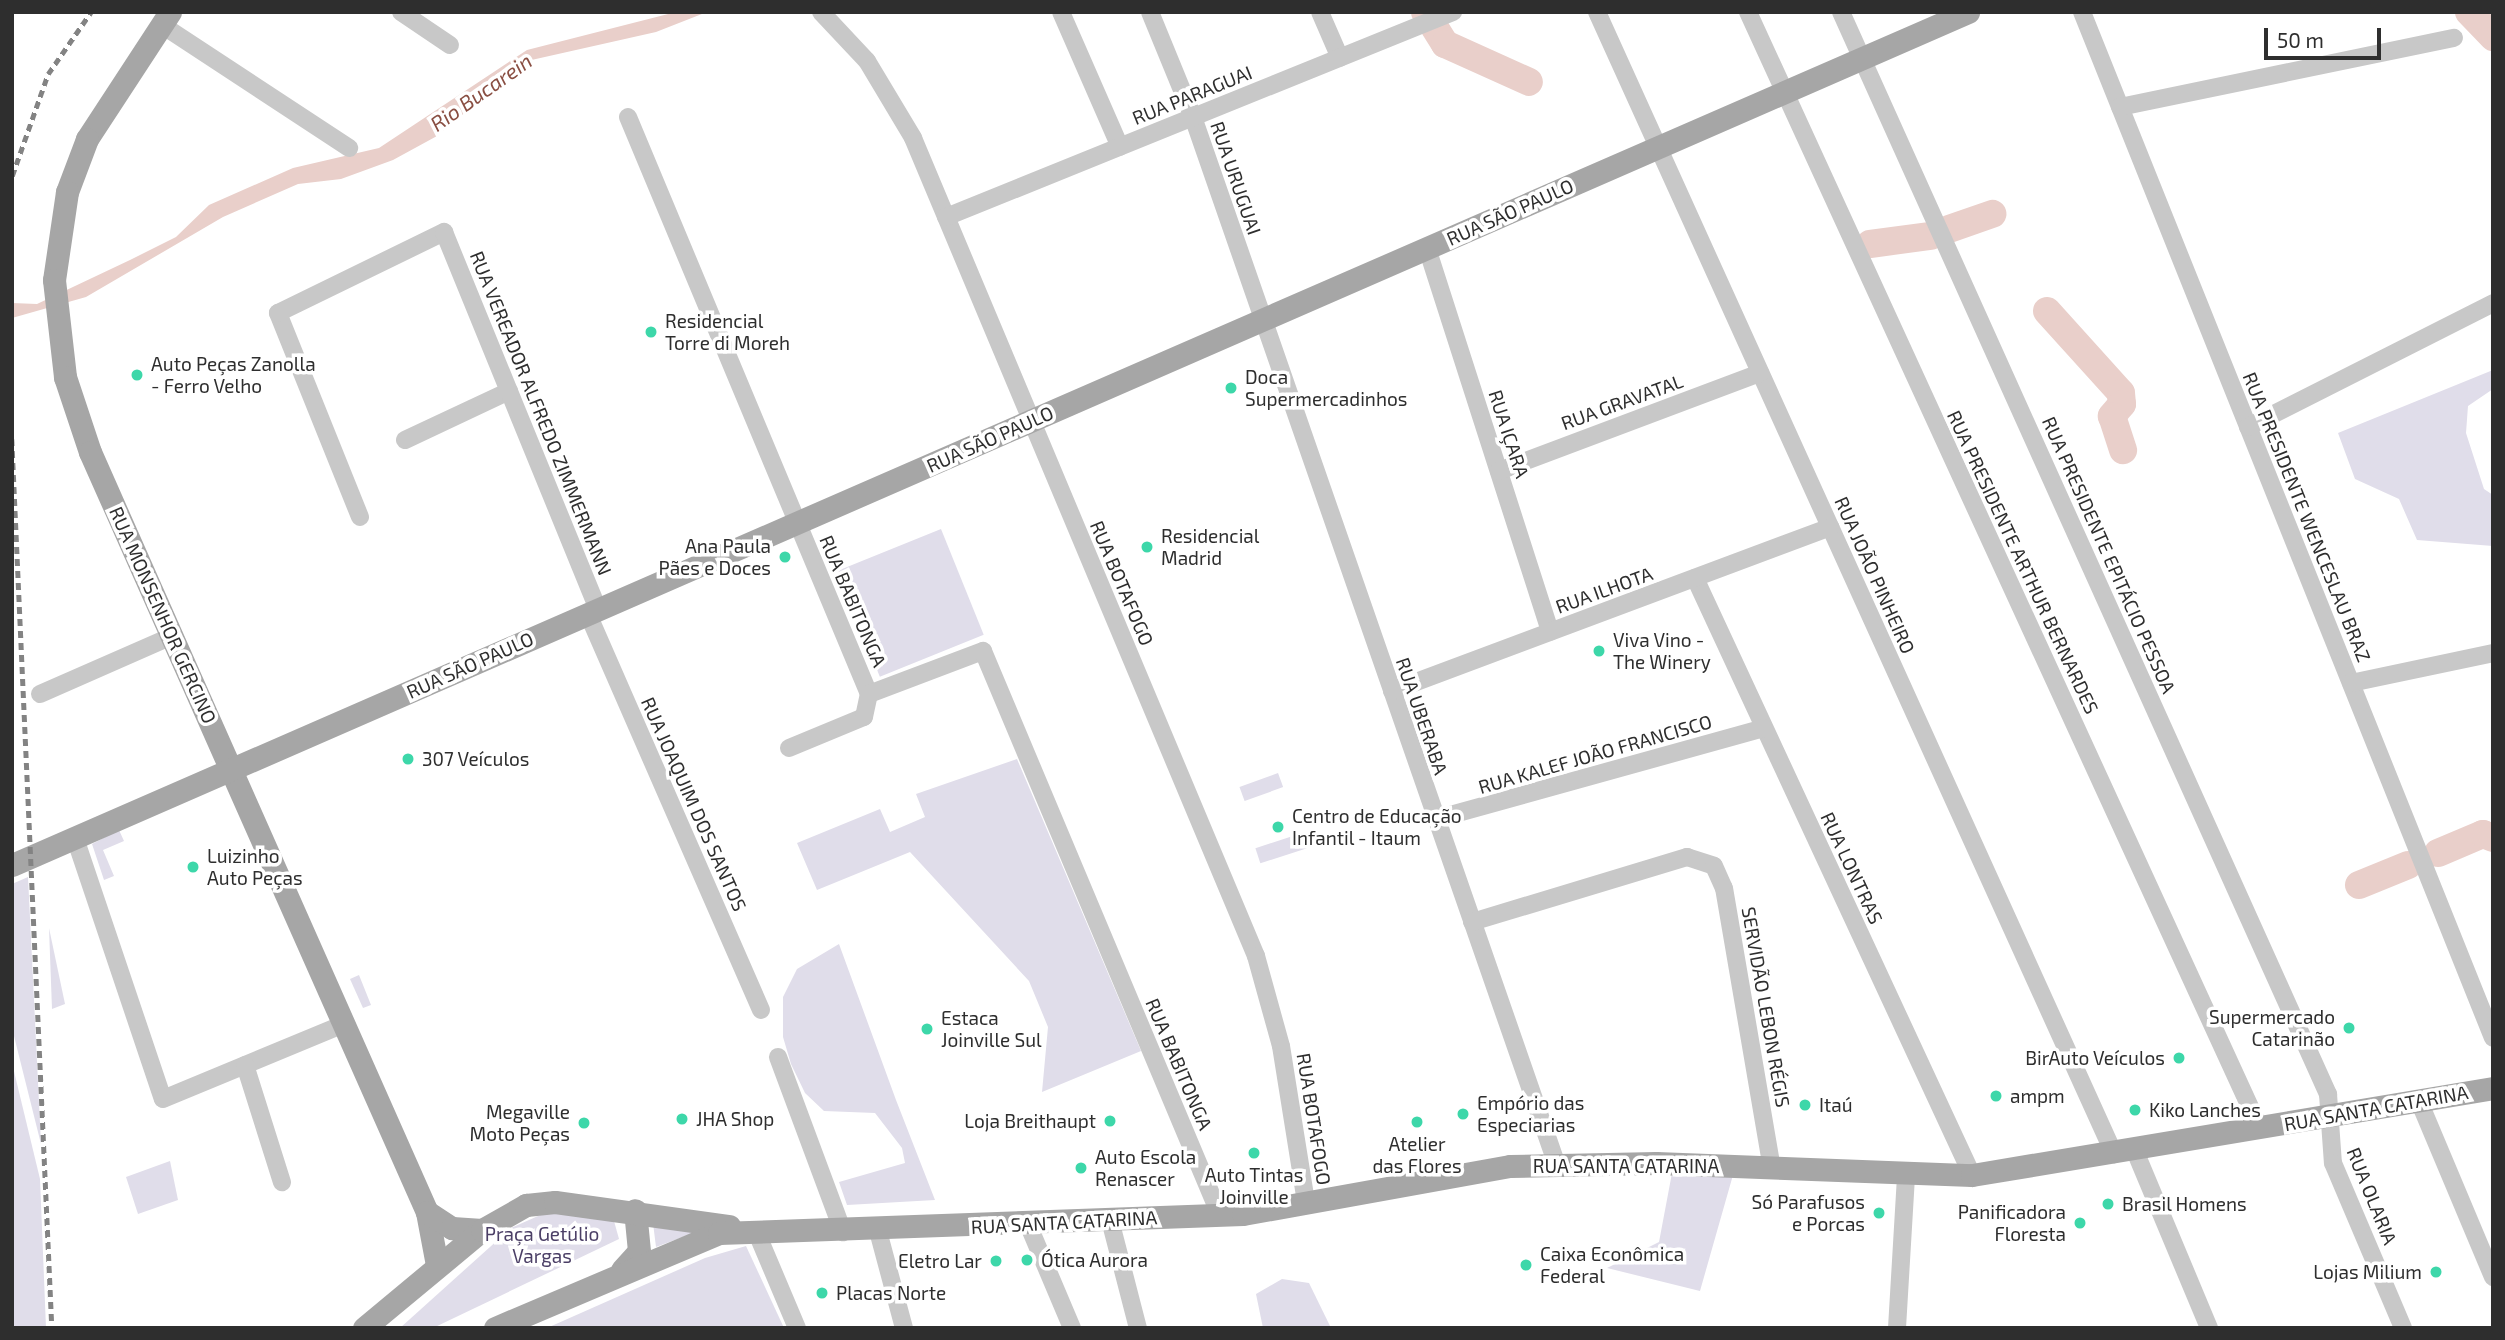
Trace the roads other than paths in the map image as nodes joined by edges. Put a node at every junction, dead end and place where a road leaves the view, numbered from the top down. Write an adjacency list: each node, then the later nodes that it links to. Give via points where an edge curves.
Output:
1 (401, 12): 14 (street)
2 (821, 12): 24 (street, RUA BOTAFOGO, via 889,92)
3 (1060, 12): 21 (street)
4 (1150, 12): 20 (street, RUA URUGUAI)
5 (1320, 12): 15 (street)
6 (1597, 12): 22 (street, RUA JOÃO PINHEIRO)
7 (1748, 12): 17 (street, RUA PRESIDENTE ARTHUR BERNARDES)
8 (1841, 12): 16 (street, RUA PRESIDENTE EPITÁCIO PESSOA)
9 (1968, 12): 16 (main road, RUA SÃO PAULO)
10 (2082, 12): 18 (street, RUA PRESIDENTE WENCESLAU BRAZ)
11 (1445, 16): 15 (street, RUA PARAGUAI)
12 (166, 18): 23 (street); 40 (main road, RUA MONSENHOR GERCINO, via 75,166 54,280 55,320 75,412)
13 (2454, 38): 18 (street)
14 (450, 45)
15 (1340, 58): 20 (street, RUA PARAGUAI)
16 (1862, 58): 17 (main road, RUA SÃO PAULO); 60 (street, RUA PRESIDENTE EPITÁCIO PESSOA, via 2328,1094)
17 (1785, 92): 22 (main road, RUA SÃO PAULO); 61 (street, RUA PRESIDENTE ARTHUR BERNARDES)
18 (2120, 107): 31 (street, RUA PRESIDENTE WENCESLAU BRAZ)
19 (628, 117): 35 (street, RUA BABITONGA)
20 (1193, 117): 21 (street, RUA PARAGUAI); 27 (street, RUA URUGUAI)
21 (1120, 147): 24 (street, RUA PARAGUAI)
22 (1658, 147): 25 (main road, RUA SÃO PAULO); 28 (street, RUA JOÃO PINHEIRO)
23 (349, 148)
24 (946, 217): 30 (street, RUA BOTAFOGO)
25 (1427, 248): 27 (main road, RUA SÃO PAULO); 33 (street, RUA IÇARA)
26 (2493, 303): 31 (street)
27 (1262, 320): 30 (main road, RUA SÃO PAULO); 43 (street, RUA UBERABA)
28 (1760, 373): 33 (street, RUA GRAVATAL); 36 (street, RUA JOÃO PINHEIRO)
29 (509, 391): 32 (street); 34 (street, RUA VEREADOR ALFREDO ZIMMERMANN, via 444,232 278,313); 38 (street, RUA VEREADOR ALFREDO ZIMMERMANN)
30 (1032, 421): 35 (main road, RUA SÃO PAULO); 68 (street, RUA BOTAFOGO, via 1265,980)
31 (2248, 427): 42 (street, RUA PRESIDENTE WENCESLAU BRAZ)
32 (405, 440)
33 (1499, 471): 39 (street, RUA IÇARA)
34 (360, 517)
35 (798, 523): 38 (main road, RUA SÃO PAULO); 45 (street, RUA BABITONGA)
36 (1830, 527): 37 (street, RUA ILHOTA); 62 (street, RUA JOÃO PINHEIRO)
37 (1695, 578): 39 (street, RUA ILHOTA); 46 (street, RUA LONTRAS)
38 (593, 612): 48 (main road, RUA SÃO PAULO); 53 (street, RUA JOAQUIM DOS SANTOS)
39 (1550, 632): 43 (street, RUA ILHOTA)
40 (172, 636): 44 (street); 48 (main road, RUA MONSENHOR GERCINO)
41 (2493, 653): 42 (street)
42 (2351, 683): 55 (street, RUA PRESIDENTE WENCESLAU BRAZ)
43 (1392, 691): 49 (street, RUA UBERABA)
44 (40, 694)
45 (869, 694): 47 (street, via 872,704 864,717); 71 (street, RUA BABITONGA, via 983,650)
46 (1764, 728): 49 (street, RUA KALEF JOÃO FRANCISCO); 65 (street, RUA LONTRAS)
47 (789, 748)
48 (231, 769): 50 (main road, RUA SÃO PAULO); 54 (main road, RUA MONSENHOR GERCINO)
49 (1436, 819): 52 (street, RUA UBERABA)
50 (75, 838): 51 (main road, RUA SÃO PAULO); 57 (street, via 163,1099)
51 (12, 865)
52 (1472, 922): 63 (street, RUA UBERABA); 64 (street, SERVIDÃO LEBON RÉGIS, via 1687,857 1706,860 1724,888)
53 (761, 1010)
54 (344, 1024): 57 (street); 70 (main road, RUA MONSENHOR GERCINO)
55 (2493, 1038)
56 (778, 1057): 77 (street)
57 (246, 1065): 67 (street)
58 (2493, 1088): 59 (main road, RUA SANTA CATARINA)
59 (2419, 1101): 60 (main road, RUA SANTA CATARINA); 80 (street)
60 (2330, 1117): 61 (main road, RUA SANTA CATARINA); 89 (street, RUA OLARIA, via 2333,1163)
61 (2260, 1129): 62 (main road, RUA SANTA CATARINA)
62 (2124, 1152): 65 (main road, RUA SANTA CATARINA); 88 (street, RUA JOÃO PINHEIRO)
63 (1557, 1165): 64 (main road, RUA SANTA CATARINA); 68 (main road, RUA SANTA CATARINA, via 1474,1170)
64 (1772, 1168): 66 (main road, RUA SANTA CATARINA)
65 (1972, 1175): 66 (main road, RUA SANTA CATARINA)
66 (1906, 1176): 87 (street)
67 (282, 1182)
68 (1307, 1202): 71 (main road, RUA SANTA CATARINA)
69 (635, 1210): 74 (main road, RUA SANTA CATARINA, via 539,1203); 75 (main road, RUA SANTA CATARINA); 79 (main road, via 639,1251)
70 (427, 1212): 74 (main road, via 452,1228); 78 (main road, RUA MONSENHOR GERCINO)
71 (1220, 1215): 72 (main road, RUA SANTA CATARINA)
72 (1110, 1220): 73 (main road, RUA SANTA CATARINA); 86 (street)
73 (1028, 1224): 76 (main road, RUA SANTA CATARINA); 85 (street)
74 (482, 1230): 78 (main road, RUA SANTA CATARINA)
75 (756, 1231): 77 (main road, RUA SANTA CATARINA); 79 (main road, RUA SANTA CATARINA, via 705,1236); 83 (street)
76 (878, 1231): 77 (main road, RUA SANTA CATARINA); 84 (street)
77 (843, 1232)
78 (436, 1265): 81 (main road, RUA SANTA CATARINA)
79 (618, 1274): 82 (main road, RUA SANTA CATARINA)
80 (2493, 1278)
81 (370, 1325)
82 (495, 1328)
83 (797, 1328)
84 (904, 1328)
85 (1072, 1328)
86 (1138, 1328)
87 (1897, 1328)
88 (2209, 1328)
89 (2403, 1328)

